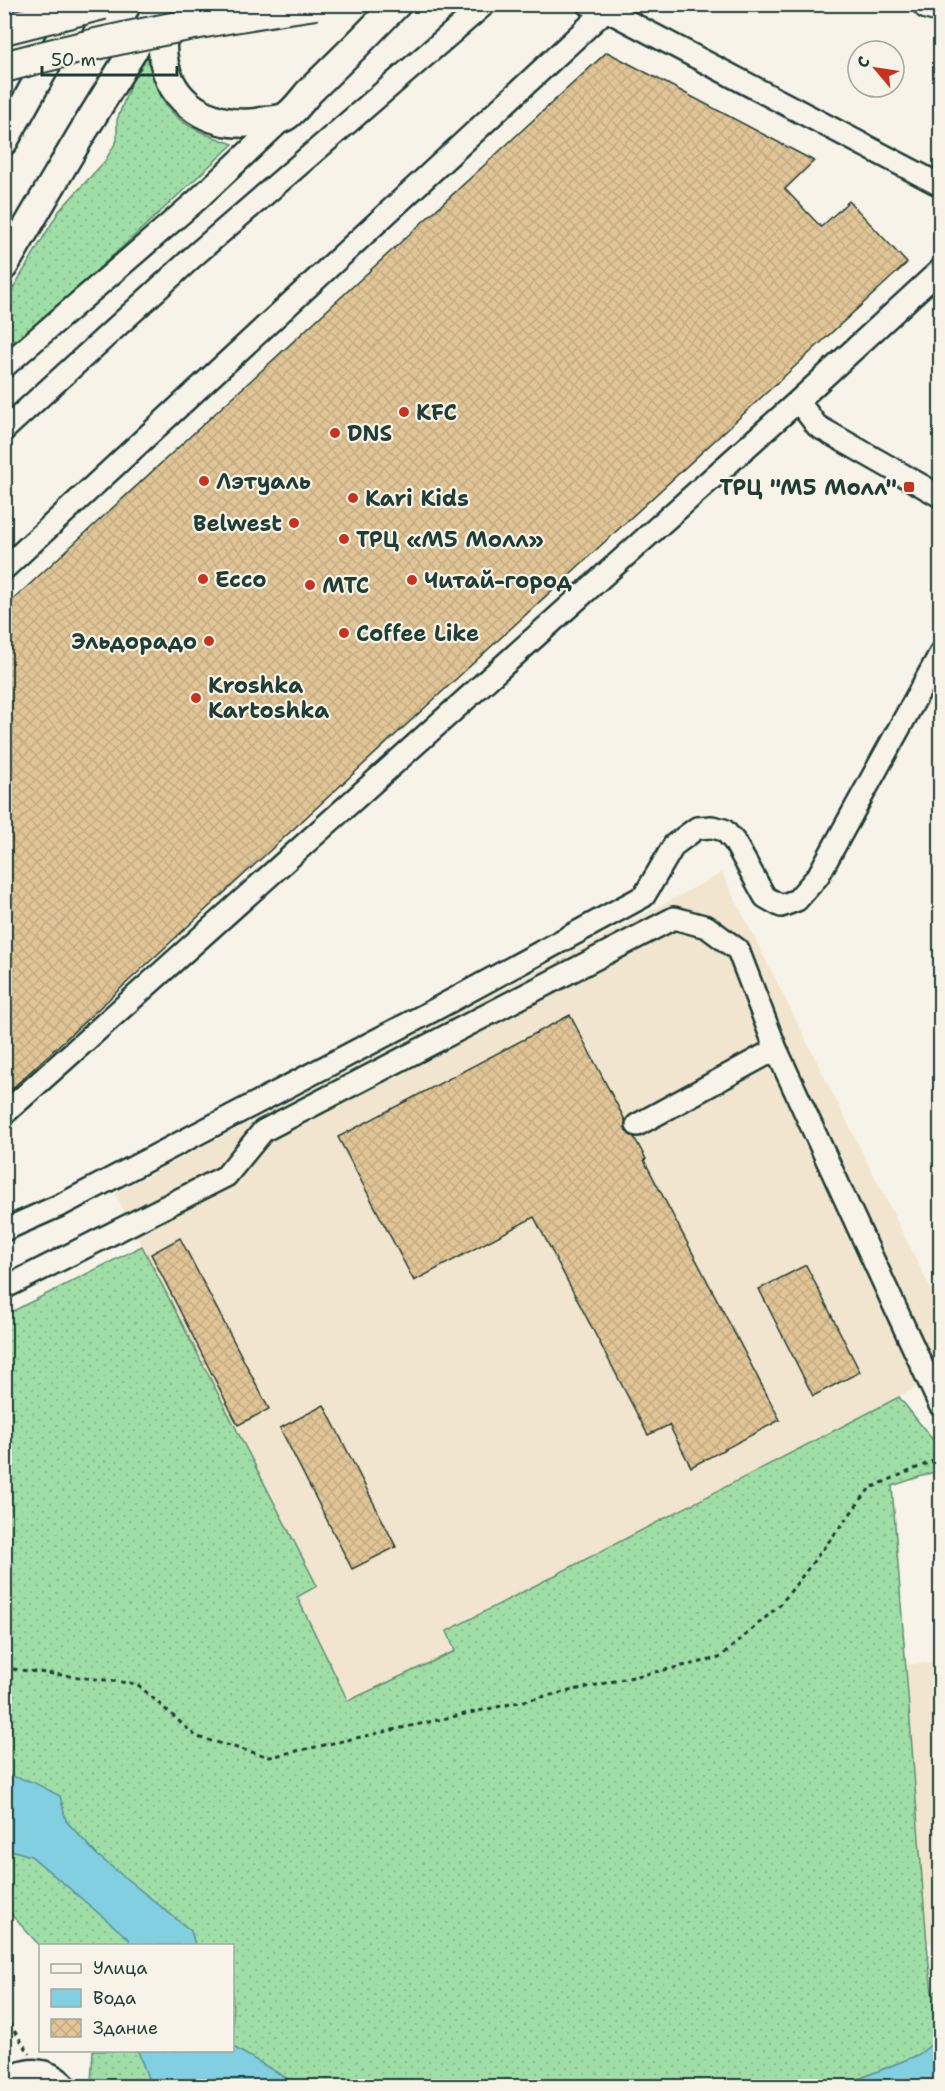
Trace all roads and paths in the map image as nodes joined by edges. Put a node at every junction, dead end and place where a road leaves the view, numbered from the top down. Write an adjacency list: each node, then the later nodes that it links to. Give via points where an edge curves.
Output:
1 (80, 4): 14 (main road)
2 (103, 4): 11 (highway, bridge)
3 (162, 4): 16 (main road)
4 (168, 4): 13 (main road, via 163,55 175,89 189,106 228,123)
5 (316, 4): 12 (highway, bridge, via 215,20)
6 (398, 4): 13 (main road)
7 (485, 4): 20 (street, via 195,255)
8 (928, 4): 10 (highway)
9 (597, 7): 15 (street); 22 (street)
10 (940, 7)
11 (4, 29)
12 (4, 67)
13 (284, 117): 18 (street, via 197,200)
14 (4, 141)
15 (940, 185)
16 (4, 266)
17 (940, 270): 19 (street)
18 (4, 367)
19 (798, 401): 21 (street, via 817,426); 25 (street)
20 (4, 430)
21 (940, 496)
22 (4, 569)
23 (940, 654): 27 (street, via 818,876 797,900 781,906 765,897 735,841 724,831 697,828 674,845 644,896 63,1204)
24 (776, 1049): 26 (street); 28 (street, via 738,950 707,927 674,918 263,1131 226,1176); 29 (street)
25 (4, 1114)
26 (637, 1125)
27 (4, 1230)
28 (4, 1288)
29 (940, 1405)
30 (940, 1458): 31 (path, via 870,1488 780,1605 719,1658 270,1756 198,1737 137,1684)
31 (4, 1668)
32 (4, 2016): 33 (path, via 29,2049)
33 (35, 2070): 34 (street, via 24,2071); 35 (street, via 49,2073)
34 (4, 2083)
35 (66, 2086)

